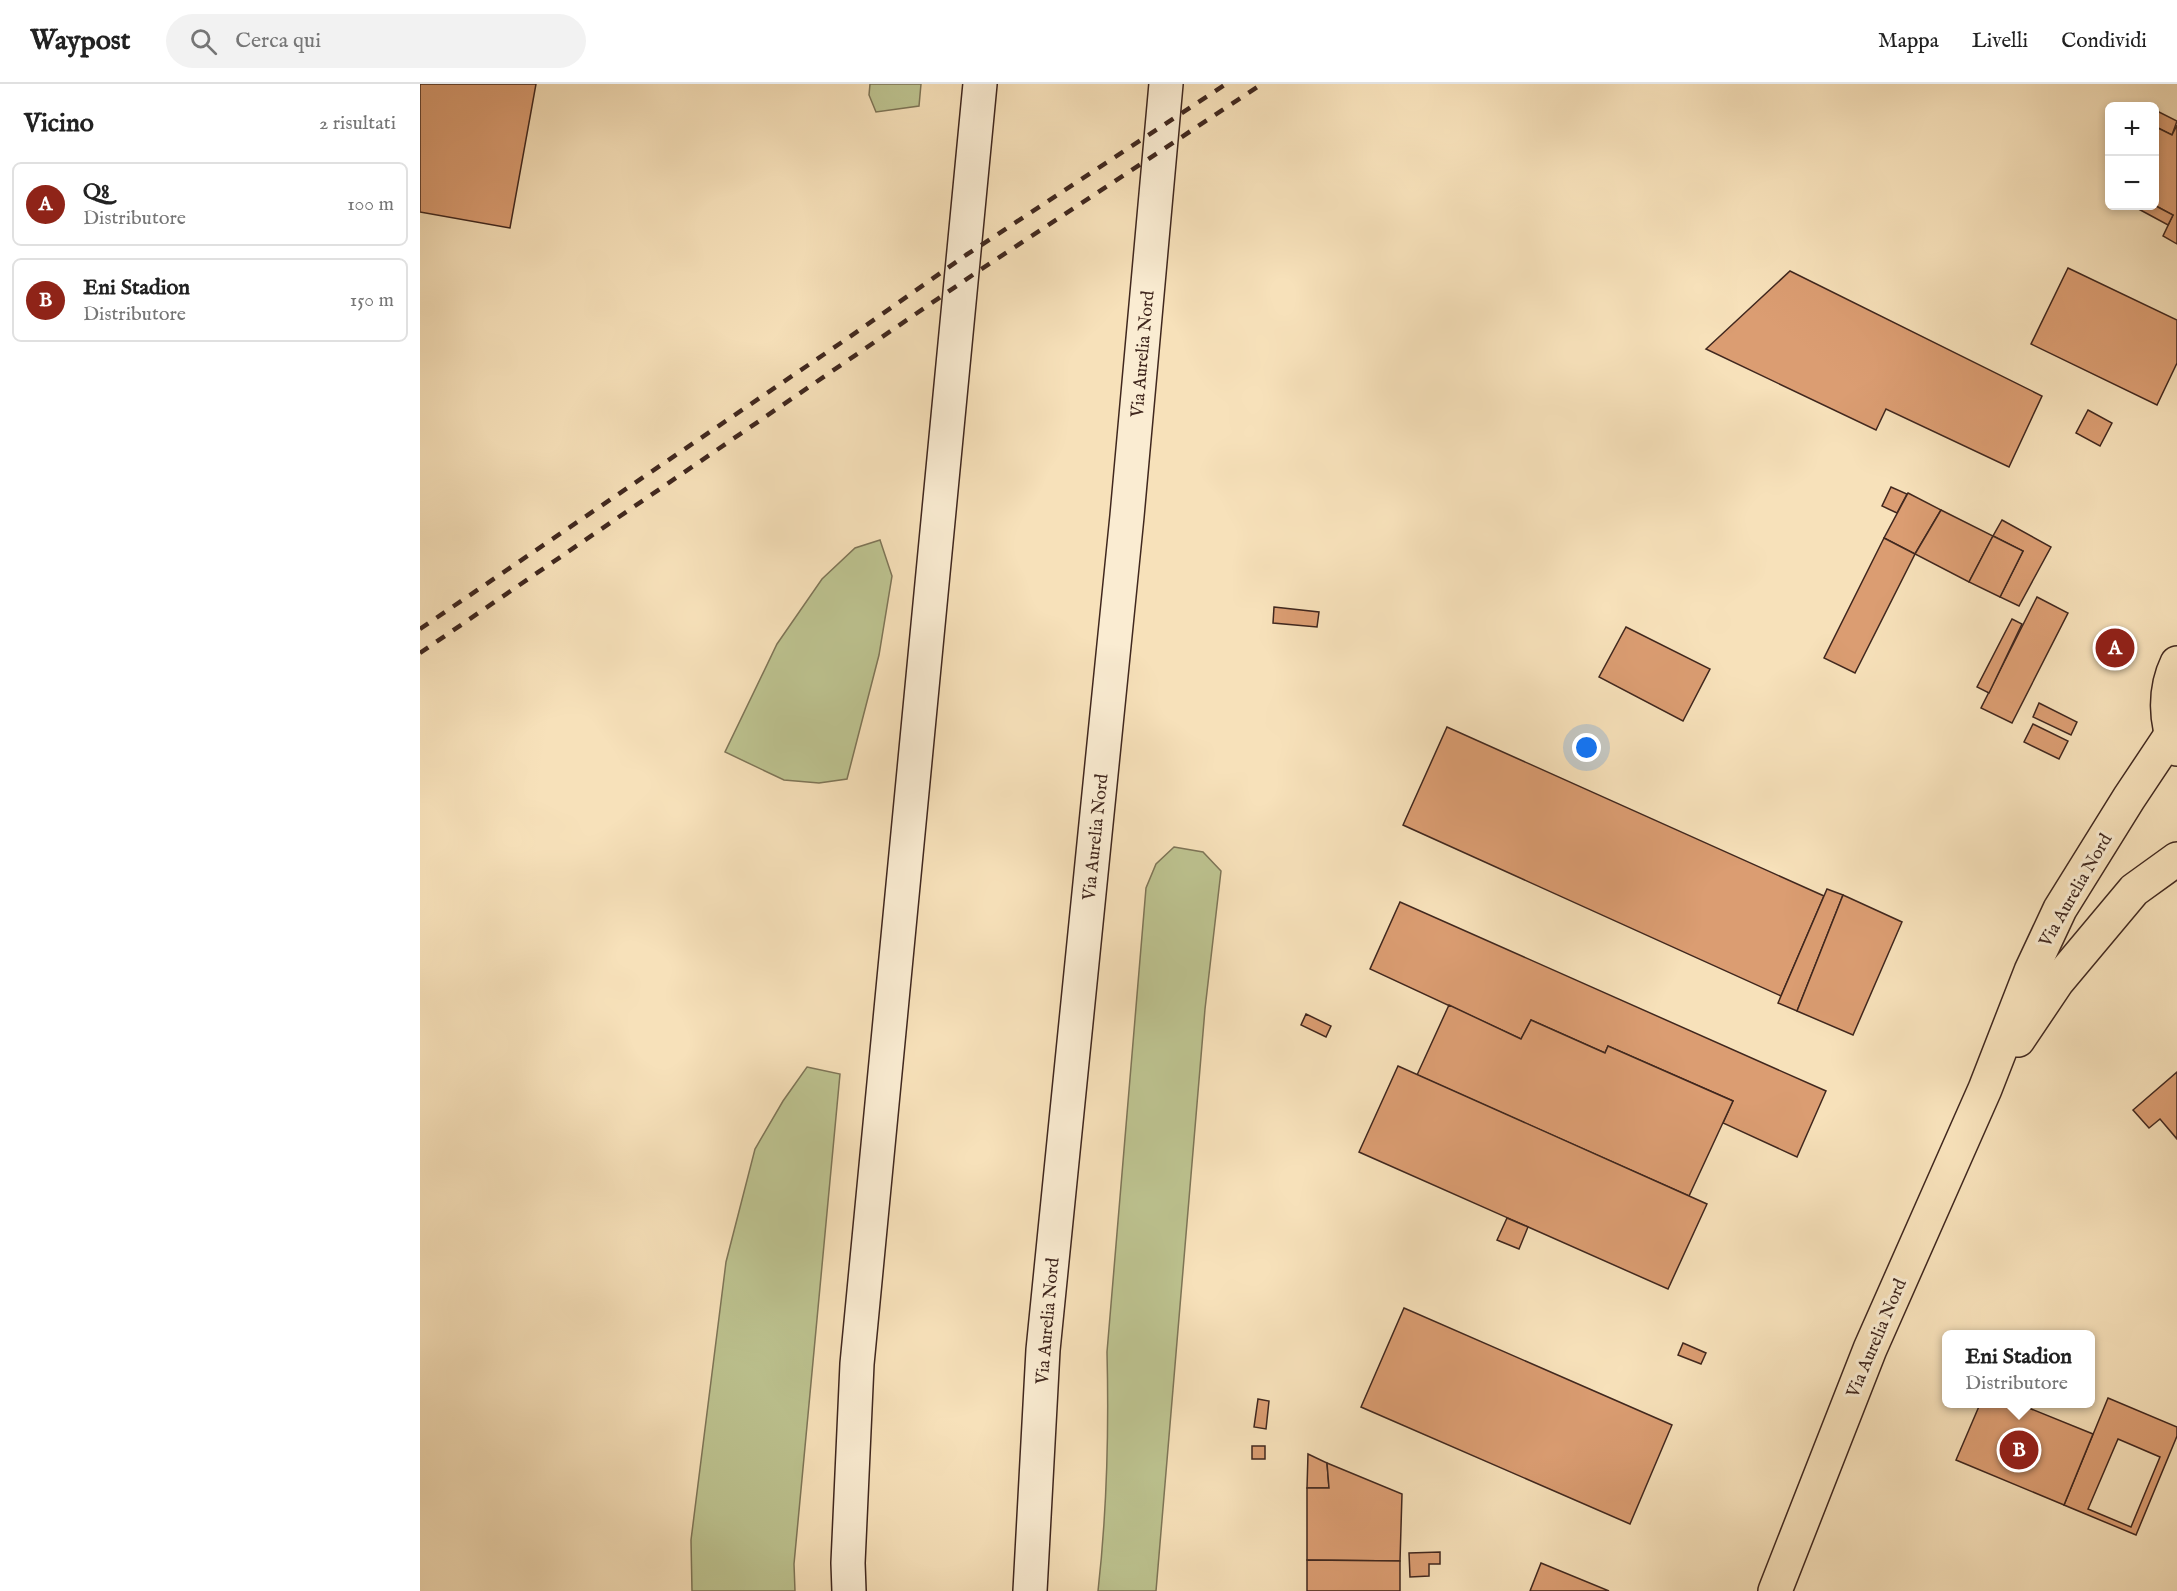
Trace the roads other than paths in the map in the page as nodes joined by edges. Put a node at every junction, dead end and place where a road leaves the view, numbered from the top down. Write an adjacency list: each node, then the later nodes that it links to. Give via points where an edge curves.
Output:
1 (980, 84): 7 (main road, via 856,1364)
2 (1166, 84): 8 (main road, Via Aurelia Nord, via 1043,1350)
3 (2177, 663): 4 (main road, Via Aurelia Nord, via 2167,704)
4 (2174, 742): 6 (main road, Via Aurelia Nord, via 2129,798 2060,909)
5 (2177, 859): 6 (main road, Via Aurelia Nord, via 2134,890 2057,982)
6 (1985, 1089): 9 (main road, Via Aurelia Nord, via 1870,1349)
7 (849, 1591)
8 (1030, 1591)
9 (1775, 1591)

